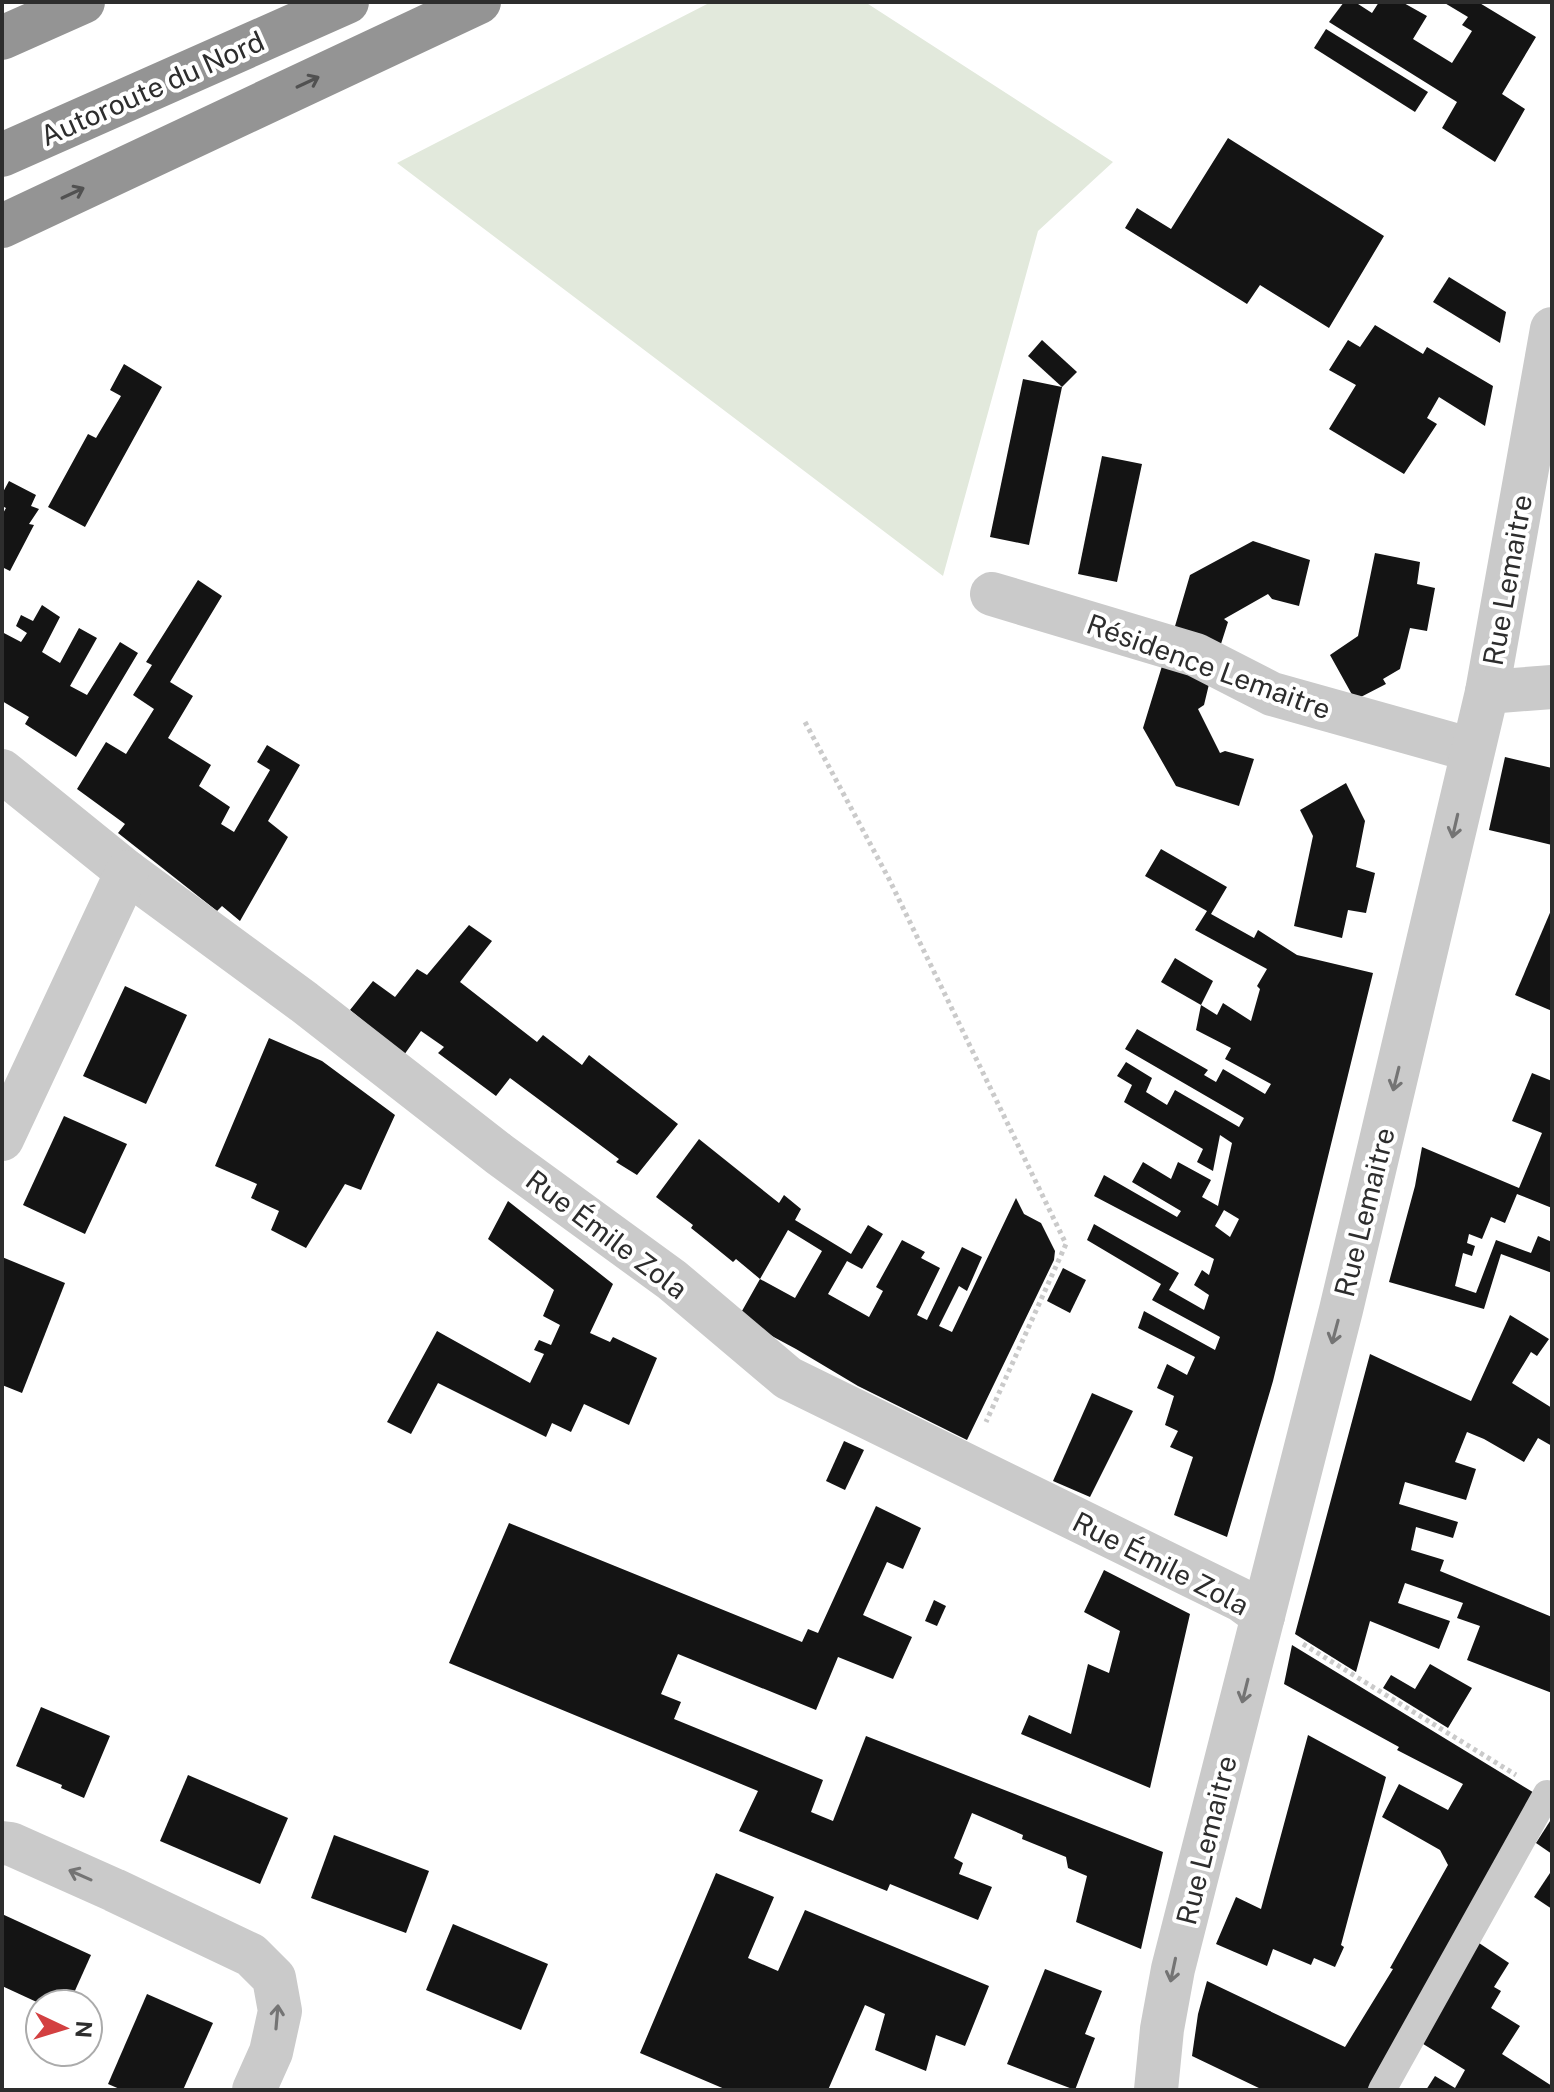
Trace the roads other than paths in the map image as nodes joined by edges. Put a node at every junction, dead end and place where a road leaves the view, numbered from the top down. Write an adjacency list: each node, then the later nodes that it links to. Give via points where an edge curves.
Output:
1 (83, 2): 4 (highway)
2 (347, 2): 5 (highway, Autoroute du Nord)
3 (479, 2): 6 (highway, one-way to 3)
4 (2, 38)
5 (2, 155)
6 (2, 226)
7 (1552, 329): 10 (street, Rue Lemaitre)
8 (992, 594): 11 (street, Résidence Lemaitre, via 1196,655 1272,694)
9 (1552, 687): 10 (street)
10 (1487, 692): 11 (street, Rue Lemaitre)
11 (1472, 750): 15 (street, Rue Lemaitre, one-way to 15, via 1356,1249)
12 (2, 771): 13 (street, Rue Émile Zola)
13 (127, 872): 14 (street); 15 (street, Rue Émile Zola, via 672,1280 788,1378 1241,1600)
14 (2, 1139)
15 (1263, 1616): 19 (street, Rue Lemaitre, one-way to 19, via 1173,1969)
16 (1547, 1794): 20 (lane)
17 (2, 1843): 18 (street, one-way to 17, via 271,2052 280,2011 274,1978 251,1955)
18 (254, 2090)
19 (1156, 2090)
20 (1382, 2090)

